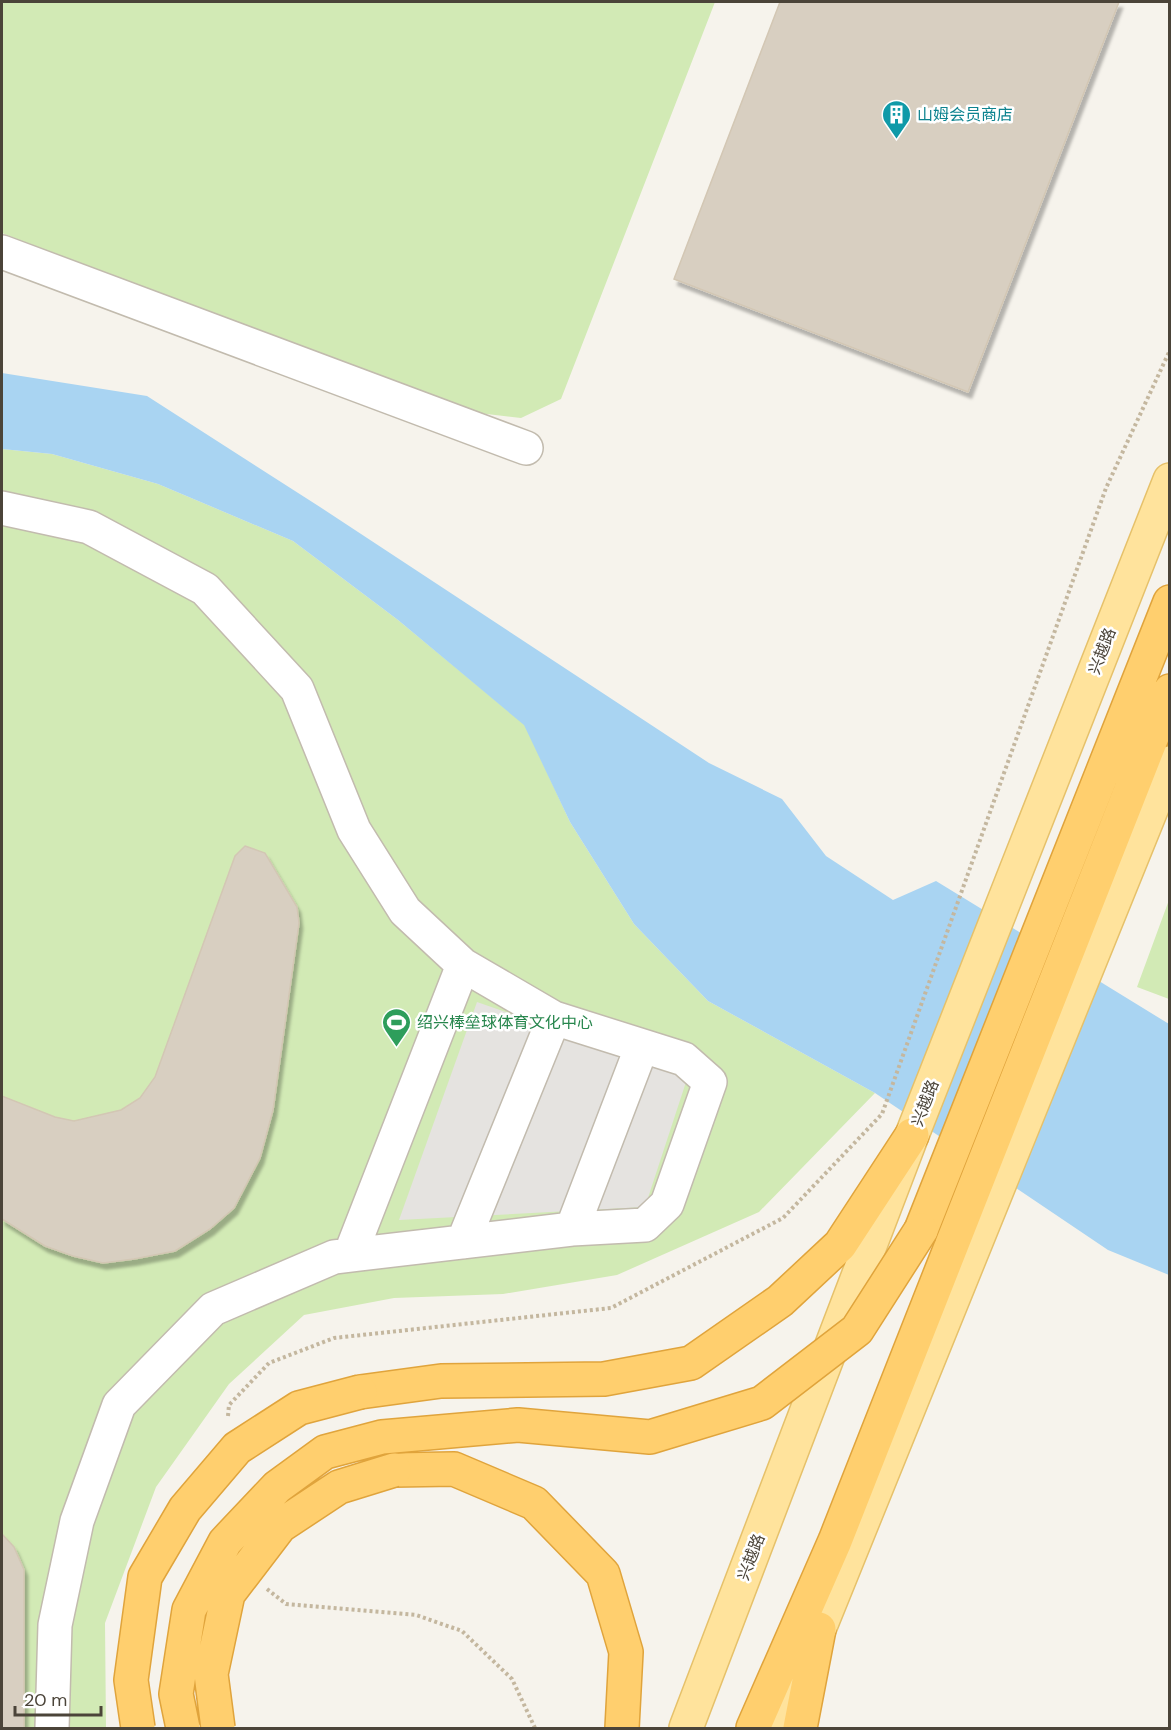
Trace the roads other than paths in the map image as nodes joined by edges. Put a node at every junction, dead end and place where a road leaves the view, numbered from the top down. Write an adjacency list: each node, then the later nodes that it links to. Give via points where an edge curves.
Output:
1 (2, 252): 2 (lane)
2 (526, 448)
3 (1170, 480): 11 (main road, 兴越路)
4 (2, 508): 8 (lane, via 89,527 205,589 297,690 354,830 405,911)
5 (1170, 602): 18 (highway, bridge, via 921,1230 857,1330 762,1403 650,1437 518,1425 381,1437 325,1452 278,1487 225,1542 189,1610 176,1694)
6 (1170, 691): 22 (highway, via 835,1542)
7 (1170, 763): 15 (main road)
8 (463, 965): 9 (lane); 14 (lane)
9 (554, 1018): 10 (lane); 13 (lane)
10 (642, 1046): 12 (lane); 12 (lane, via 684,1059 710,1082 667,1204 645,1225)
11 (912, 1135): 17 (highway, bridge, via 840,1245 780,1301 691,1363 604,1379 441,1381 360,1392 299,1408 237,1448 184,1509 145,1577 131,1680); 21 (main road, 兴越路)
12 (572, 1229): 13 (lane)
13 (463, 1242): 14 (lane)
14 (350, 1255): 16 (lane, via 333,1257 213,1308 119,1405 77,1521 57,1613)
15 (819, 1629): 23 (main road); 24 (highway)
16 (52, 1728)
17 (138, 1728)
18 (183, 1728)
19 (218, 1728): 20 (highway, bridge, via 211,1674 228,1594 280,1527 339,1487 394,1470 454,1469 534,1503 603,1574 627,1652)
20 (622, 1728)
21 (686, 1728)
22 (753, 1728)
23 (770, 1728)
24 (800, 1728)

